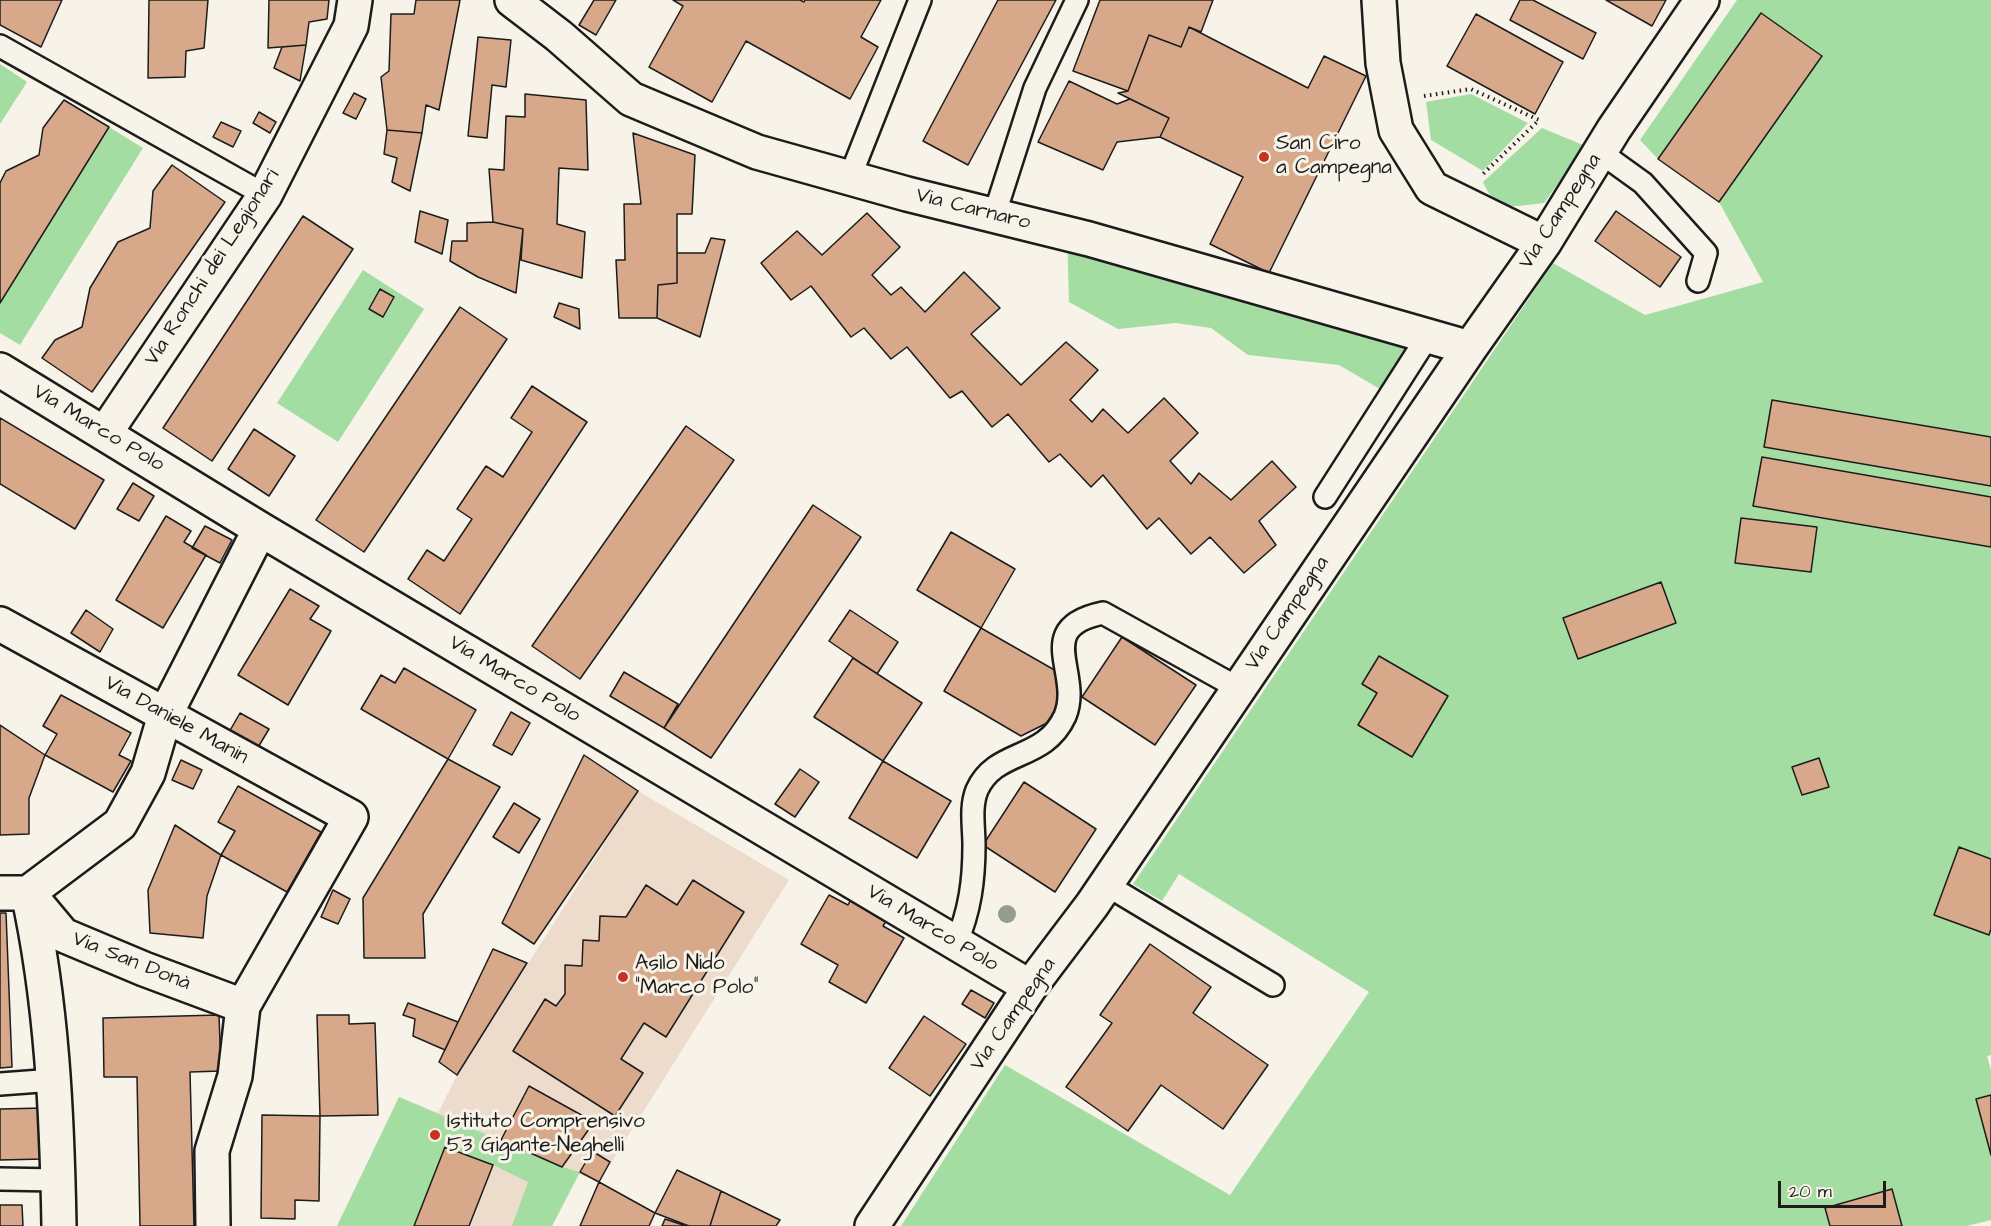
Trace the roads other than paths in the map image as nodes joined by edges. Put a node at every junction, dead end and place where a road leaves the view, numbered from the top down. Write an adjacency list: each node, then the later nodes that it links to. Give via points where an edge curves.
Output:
1 (356, 0): 10 (street, Via Ronchi dei Legionari, via 351,26)
2 (512, 0): 9 (street, Via Carnaro, via 631,99 757,152)
3 (920, 0): 9 (lane)
4 (1077, 0): 11 (lane, via 1035,88)
5 (1379, 0): 12 (street, via 1383,63 1396,130 1432,188)
6 (1702, 0): 8 (street, Via Campegna)
7 (0, 46): 10 (lane)
8 (1600, 152): 12 (street, Via Campegna); 13 (lane, via 1643,183 1706,253)
9 (850, 177): 11 (street, Via Carnaro)
10 (265, 195): 17 (street, Via Ronchi dei Legionari)
11 (994, 216): 14 (street, Via Carnaro, via 1264,287)
12 (1544, 243): 15 (street, Via Campegna)
13 (1698, 281)
14 (1428, 336): 15 (street, Via Carnaro); 18 (lane)
15 (1470, 348): 21 (street, Via Campegna)
16 (0, 370): 17 (street, Via Marco Polo)
17 (105, 433): 19 (street, Via Marco Polo)
18 (1325, 498)
19 (260, 529): 22 (street); 25 (street, Via Marco Polo)
20 (0, 624): 22 (street, Via Daniele Manin)
21 (1238, 688): 23 (street, Via Campegna); 25 (lane, via 1103,613 1074,623 1064,644 1066,714 1056,732 1044,745 997,766 977,791 973,807 972,889)
22 (165, 715): 24 (street, via 148,773 120,824); 28 (street, Via Daniele Manin, via 351,817)
23 (1105, 884): 26 (lane); 27 (street, Via Campegna)
24 (14, 893): 28 (street, Via San Donà, via 63,935); 29 (street, via 41,951)
25 (957, 943): 27 (street, Via Marco Polo)
26 (1273, 985)
27 (1030, 987): 35 (street, Via Campegna)
28 (243, 1006): 34 (street, via 235,1076 212,1151)
29 (54, 1080): 30 (lane); 32 (street)
30 (0, 1084)
31 (0, 1179): 32 (lane)
32 (58, 1180): 33 (street)
33 (59, 1226)
34 (213, 1226)
35 (872, 1226)

